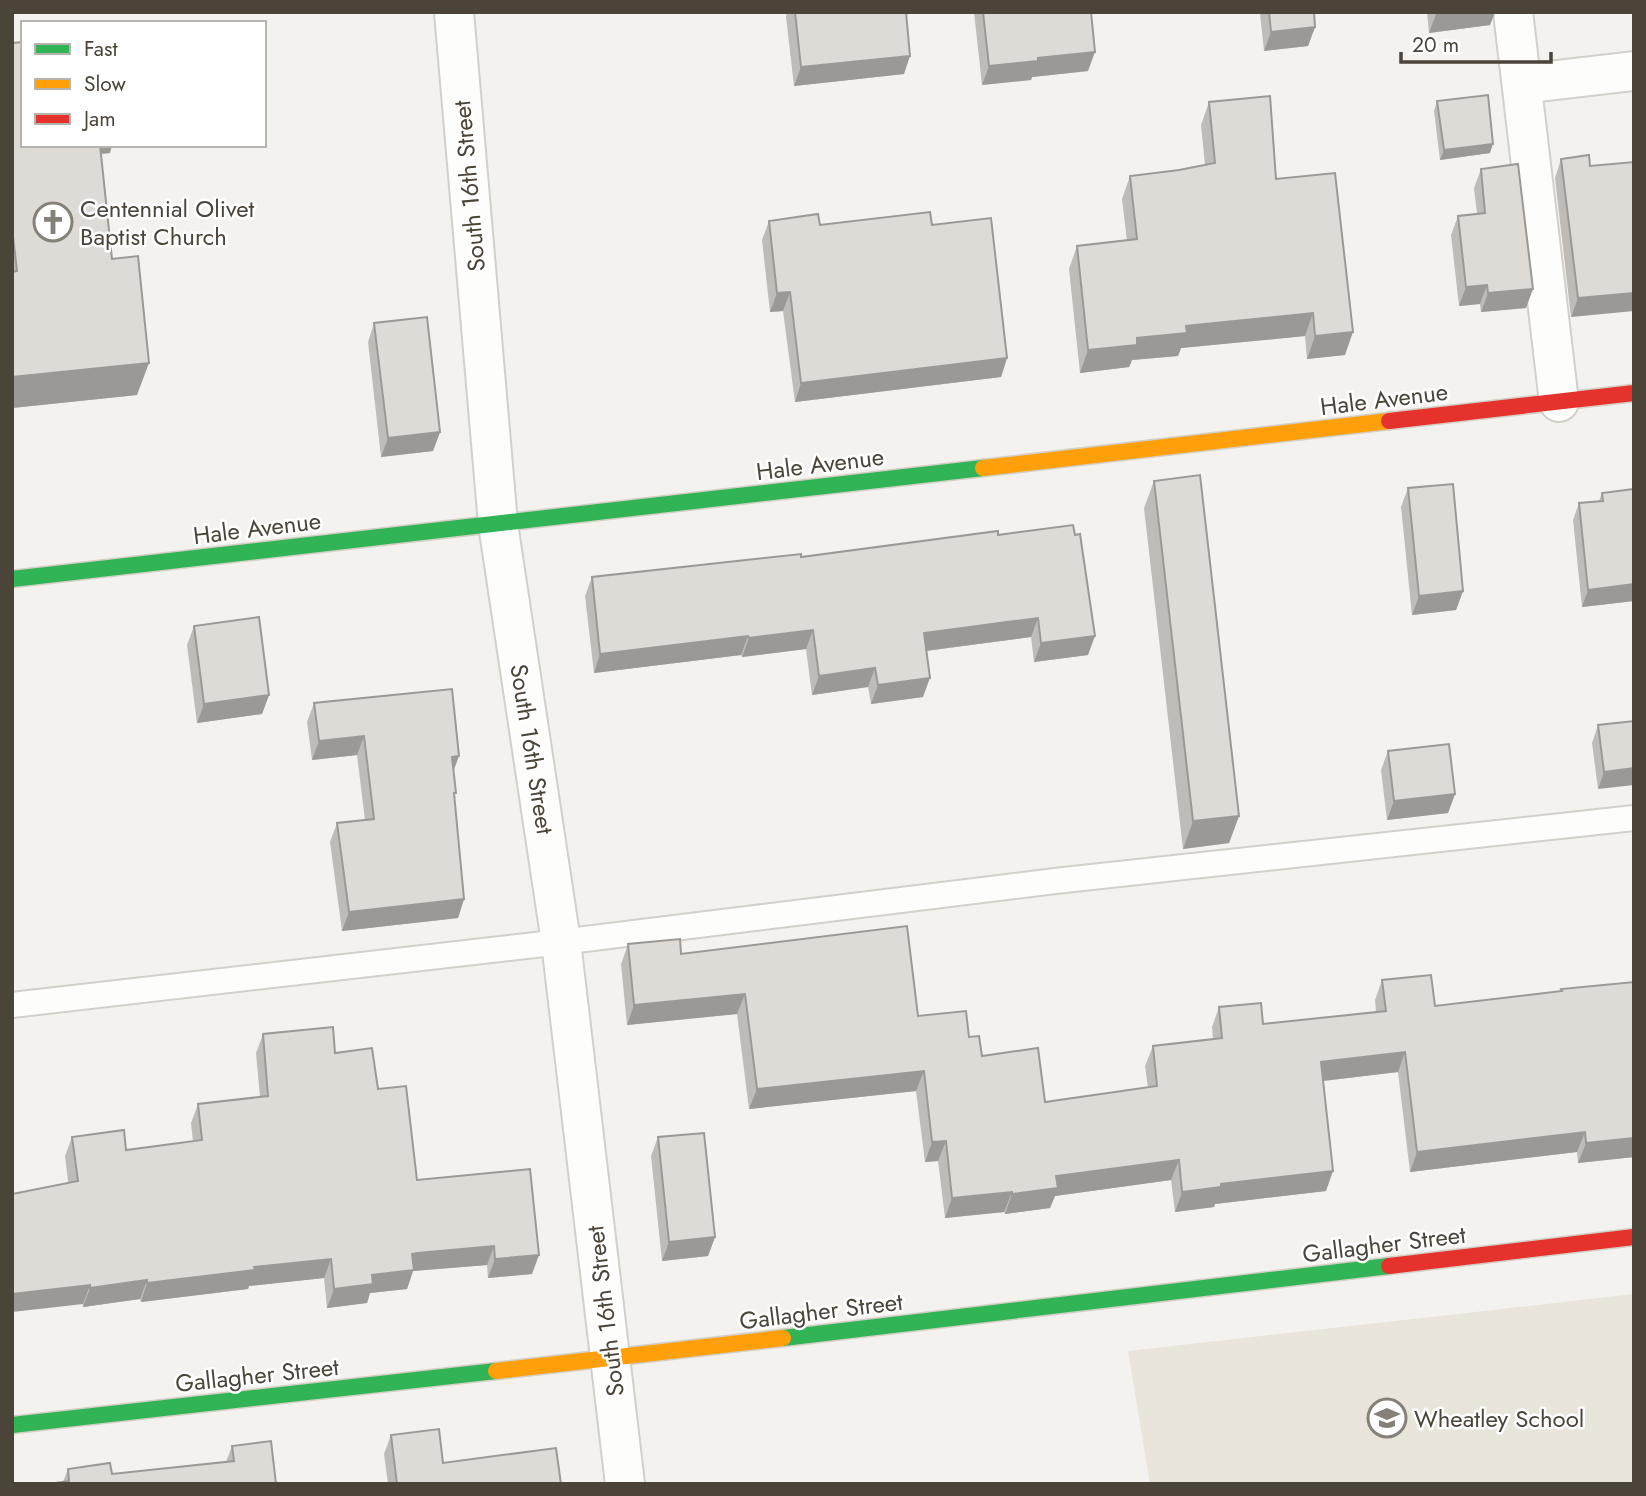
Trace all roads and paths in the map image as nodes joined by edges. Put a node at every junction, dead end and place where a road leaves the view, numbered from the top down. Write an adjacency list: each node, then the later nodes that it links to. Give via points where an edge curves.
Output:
1 (454, 12): 7 (street, South 16th Street)
2 (1513, 12): 4 (street)
3 (1634, 71): 4 (street)
4 (1522, 84): 6 (street)
5 (1634, 393): 6 (street, Hale Avenue)
6 (1559, 402): 7 (street, Hale Avenue)
7 (498, 524): 8 (street, Hale Avenue); 10 (street, South 16th Street)
8 (12, 579)
9 (1634, 818): 10 (lane, via 1041,882)
10 (561, 942): 11 (lane); 13 (street, South 16th Street)
11 (12, 1005)
12 (1634, 1237): 13 (street, Gallagher Street)
13 (611, 1359): 14 (street, Gallagher Street); 15 (street, South 16th Street)
14 (12, 1425)
15 (625, 1484)

